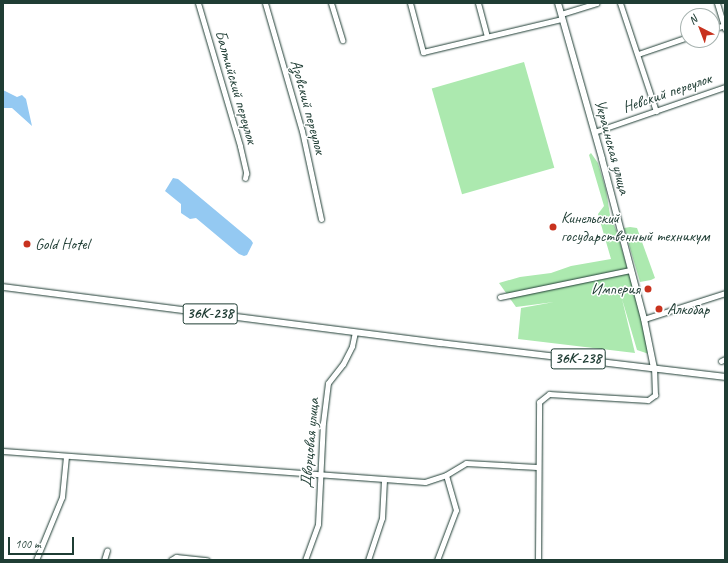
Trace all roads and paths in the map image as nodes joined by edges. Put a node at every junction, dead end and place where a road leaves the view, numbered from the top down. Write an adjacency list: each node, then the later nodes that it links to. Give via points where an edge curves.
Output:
1 (198, 3): 19 (street, Балтийский переулок, via 240,146)
2 (265, 3): 20 (street, Азовский переулок, via 305,143)
3 (331, 3): 13 (street)
4 (410, 3): 12 (street, via 423,52)
5 (478, 3): 12 (street)
6 (558, 3): 10 (main road, Украинская улица)
7 (596, 3): 10 (street)
8 (620, 3): 15 (street)
9 (717, 3): 11 (street)
10 (561, 17): 12 (street); 18 (main road, Украинская улица)
11 (725, 26)
12 (487, 36)
13 (342, 40)
14 (680, 40): 15 (street)
15 (638, 54): 17 (street)
16 (725, 87): 17 (street, Невский переулок)
17 (656, 111): 18 (street, Невский переулок)
18 (594, 132): 21 (main road, Украинская улица)
19 (245, 178)
20 (321, 219)
21 (630, 270): 24 (street); 25 (main road, Украинская улица)
22 (3, 287): 26 (main road, 36К-238)
23 (725, 293): 25 (street)
24 (500, 296)
25 (644, 319): 27 (main road, Украинская улица)
26 (355, 332): 27 (main road, 36К-238); 32 (street, Дворцовая улица, via 352,346 343,364 328,383)
27 (654, 368): 28 (main road, 36К-238); 31 (street, via 655,395 648,400 549,394 539,402)
28 (725, 377)
29 (3, 451): 30 (street)
30 (66, 456): 32 (street); 37 (street, via 62,497)
31 (537, 467): 33 (street, via 466,463); 43 (street)
32 (320, 474): 34 (street); 40 (street, Дворцовая улица, via 318,524)
33 (446, 475): 34 (street, via 425,482); 42 (street, via 456,510)
34 (384, 479): 41 (street, via 382,518)
35 (107, 550): 38 (street)
36 (172, 559): 39 (street, via 182,557)
37 (36, 560)
38 (104, 560)
39 (207, 560)
40 (305, 560)
41 (368, 560)
42 (437, 560)
43 (538, 560)

